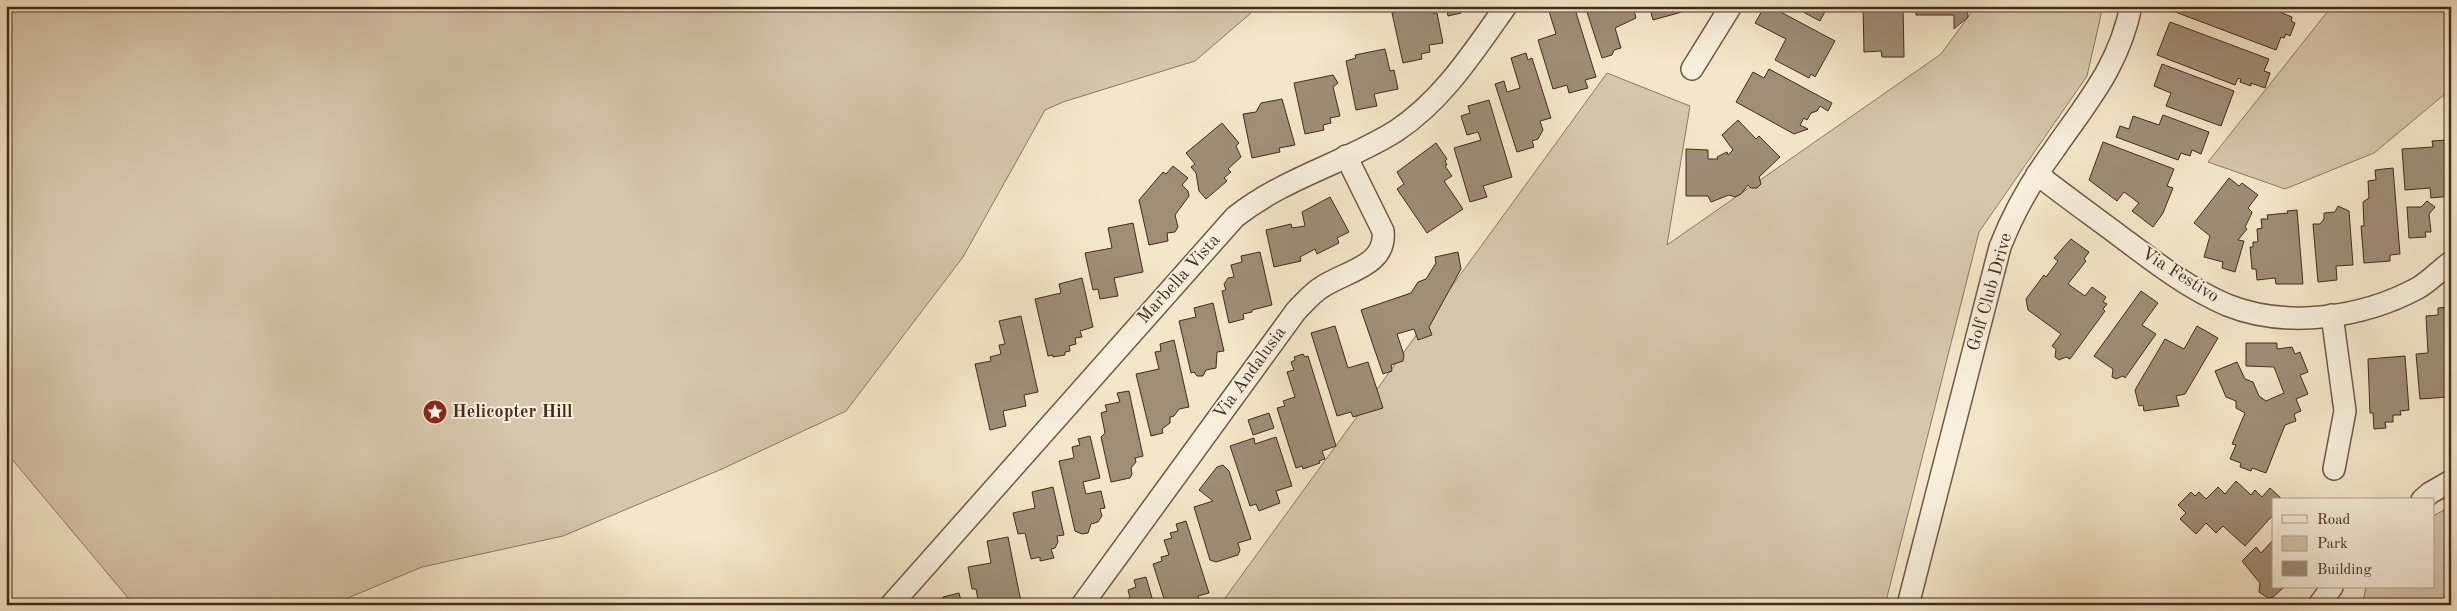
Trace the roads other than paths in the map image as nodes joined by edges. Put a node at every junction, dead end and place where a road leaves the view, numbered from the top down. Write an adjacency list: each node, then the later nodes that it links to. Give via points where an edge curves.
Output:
1 (1506, 6): 5 (street, Marbella Vista, via 1440,94 1419,114 1395,131)
2 (1731, 6): 4 (street)
3 (2131, 6): 6 (street, Golf Club Drive, via 2120,45 2107,74)
4 (1692, 69)
5 (1346, 156): 13 (street, Marbella Vista, via 1277,188 1235,216); 14 (street, Via Andalusia, via 1383,231 1380,251 1361,268 1322,287 1291,317)
6 (2037, 174): 8 (street, Via Festivo, via 2156,262 2194,288 2228,305 2260,315 2296,318); 15 (street, Golf Club Drive, via 2020,201 2000,246)
7 (2451, 262): 8 (street, Via Festivo, via 2419,287 2379,306)
8 (2332, 315): 9 (street, via 2345,411)
9 (2334, 469)
10 (2451, 481): 11 (street)
11 (2424, 498)
12 (2331, 588): 16 (street)
13 (891, 605)
14 (1082, 605)
15 (1908, 605)
16 (2319, 605)

